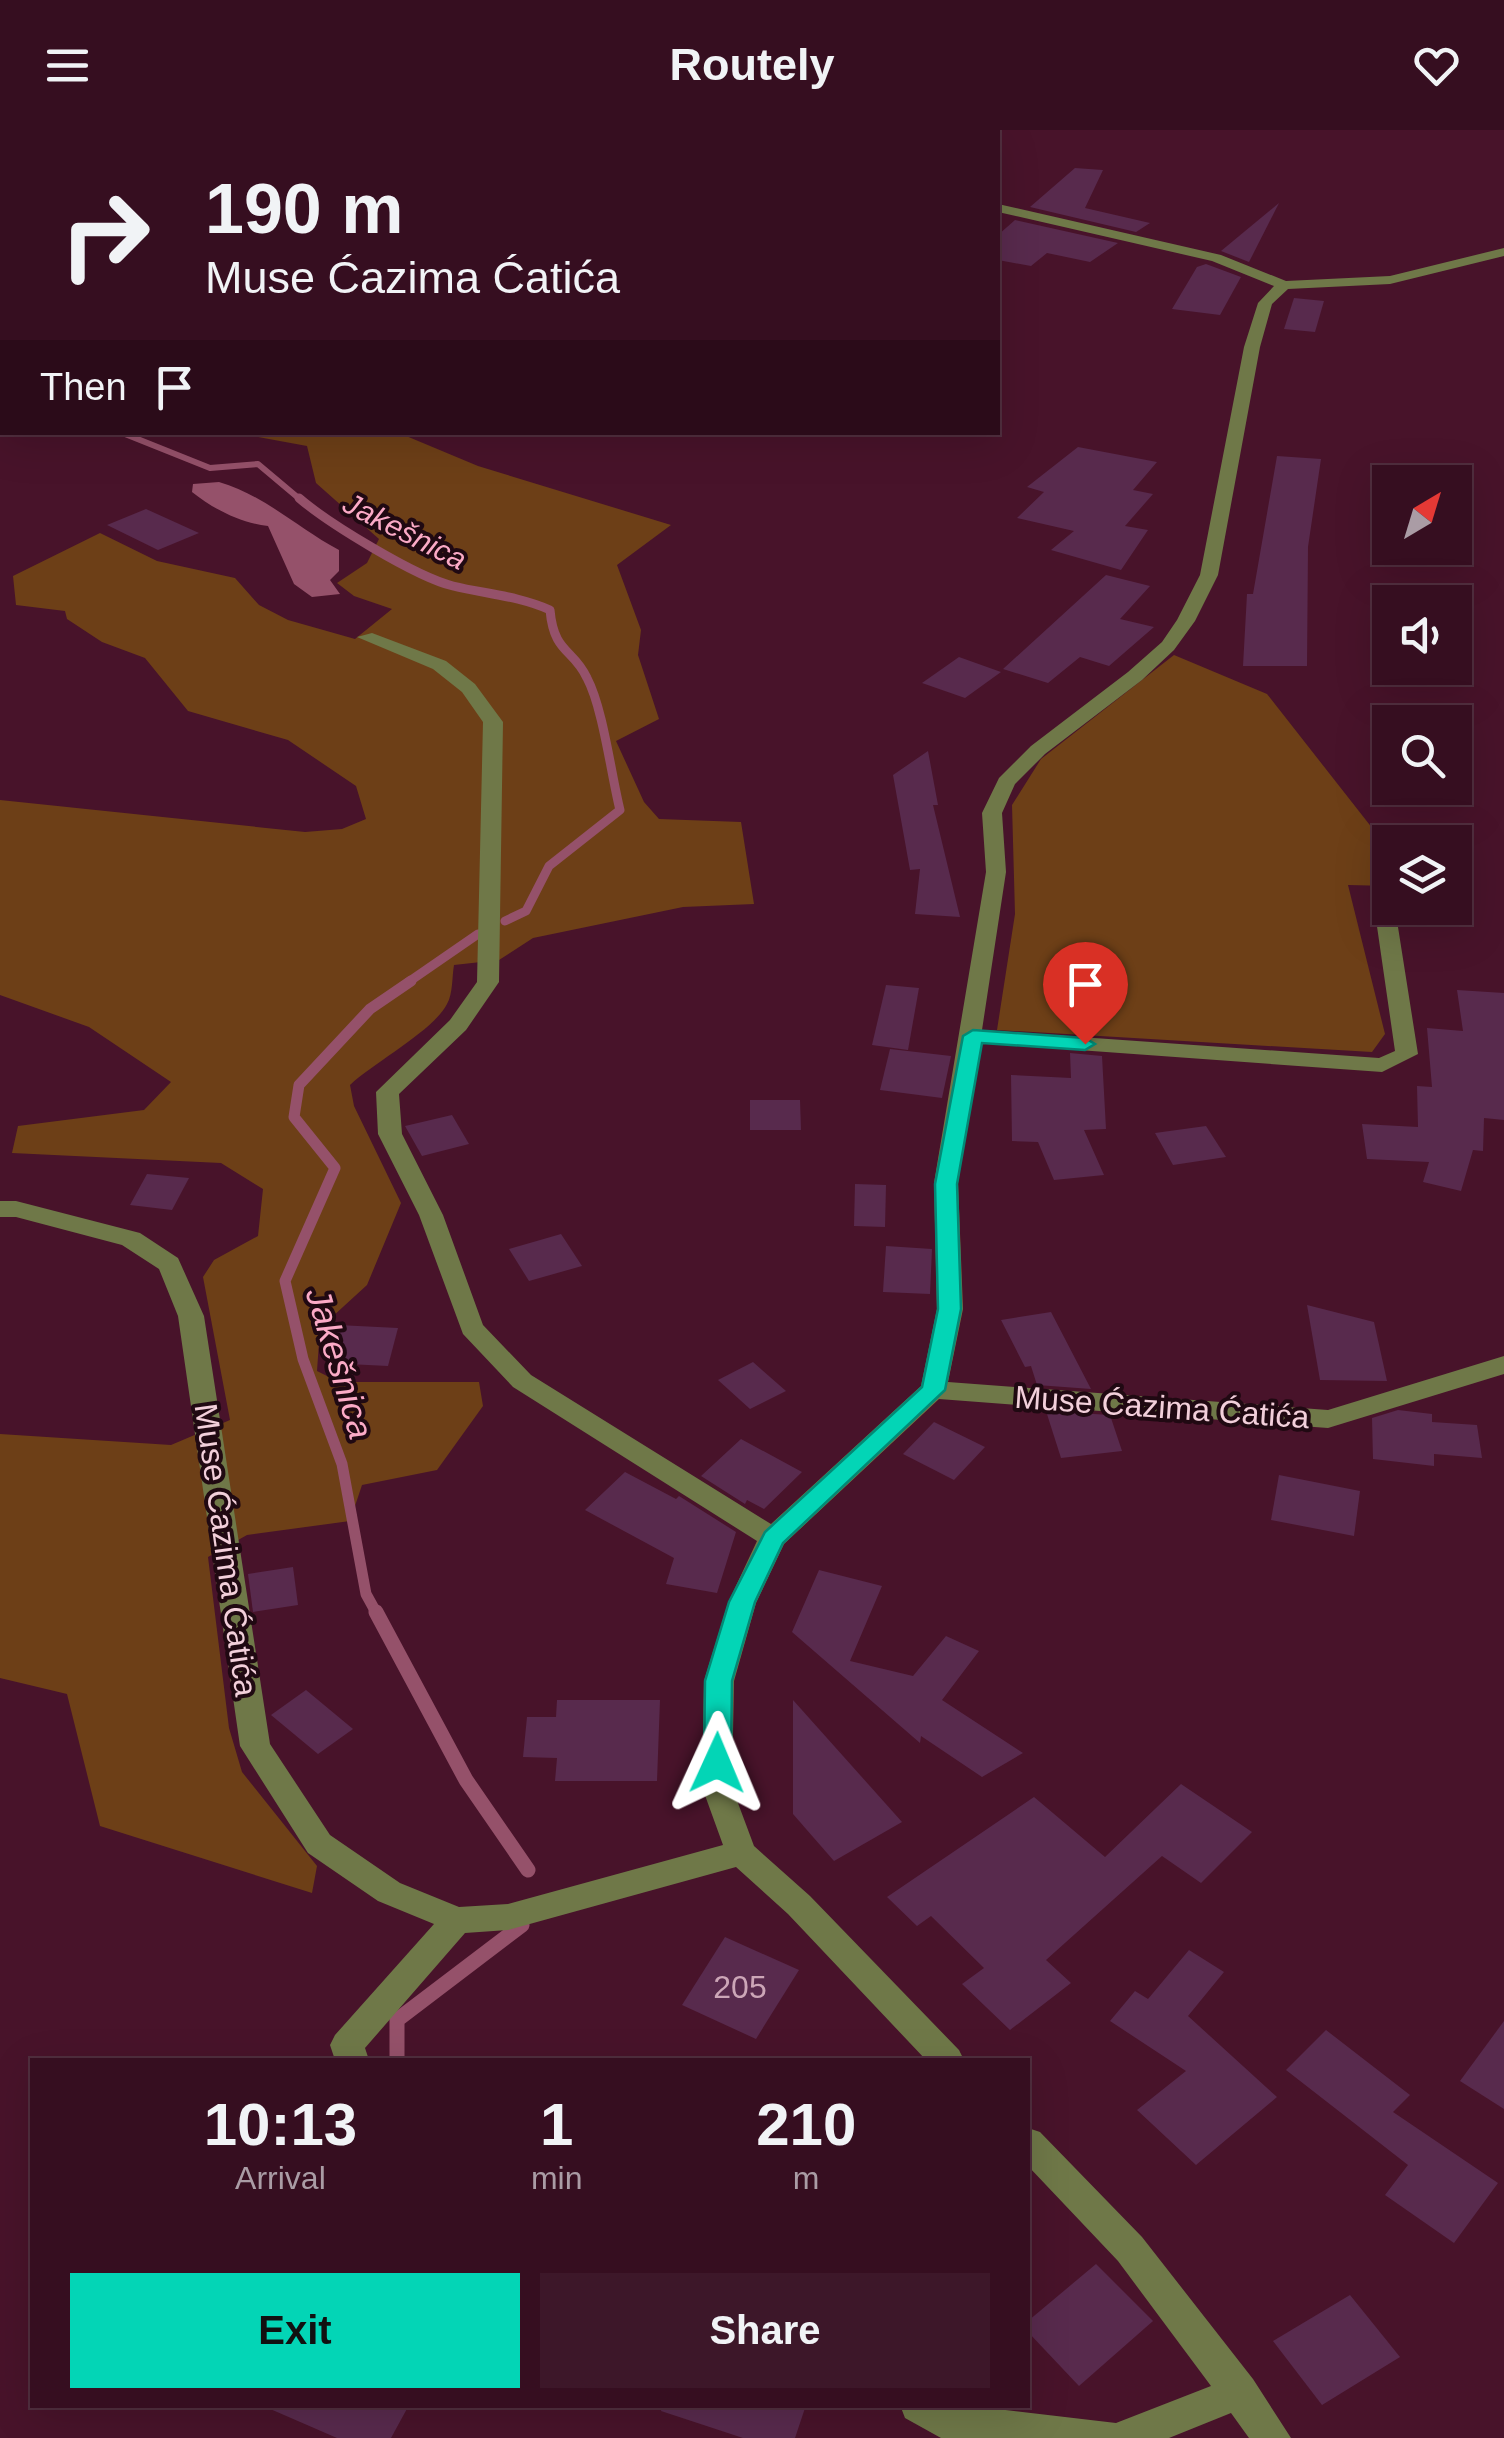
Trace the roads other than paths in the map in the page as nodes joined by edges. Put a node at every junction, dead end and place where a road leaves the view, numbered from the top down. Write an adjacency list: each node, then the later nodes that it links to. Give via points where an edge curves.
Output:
1 (1000, 208): 3 (street, via 1216,258)
2 (1504, 252): 3 (street, via 1390,280)
3 (1284, 285): 6 (street, via 1270,295 1260,318 1210,575 1186,620 1135,676 1038,750 1006,782 992,812 996,872)
4 (366, 637): 10 (street, via 448,669 476,692 493,722 488,982 458,1026 387,1092 390,1134 430,1215 472,1328 522,1381)
5 (1387, 925): 6 (street, via 1407,1054 1382,1065)
6 (973, 1036): 9 (street, via 946,1184 950,1309)
7 (0, 1209): 12 (street, Muse Ćazima Ćatića, via 131,1239 169,1264 191,1316 255,1746 319,1844 389,1892)
8 (1504, 1365): 9 (street, Muse Ćazima Ćatića, via 1328,1418)
9 (933, 1390): 10 (street)
10 (774, 1538): 11 (street, via 742,1602 718,1681 717,1787)
11 (742, 1853): 12 (street, Muse Ćazima Ćatića, via 508,1917); 14 (street)
12 (457, 1920): 13 (street, via 347,2045)
13 (351, 2058)
14 (946, 2058)
15 (1030, 2145): 16 (street, via 1130,2249)
16 (1240, 2392): 19 (street); 20 (street)
17 (923, 2408): 18 (street, via 944,2421)
18 (1108, 2438)
19 (1124, 2438)
20 (1272, 2438)

